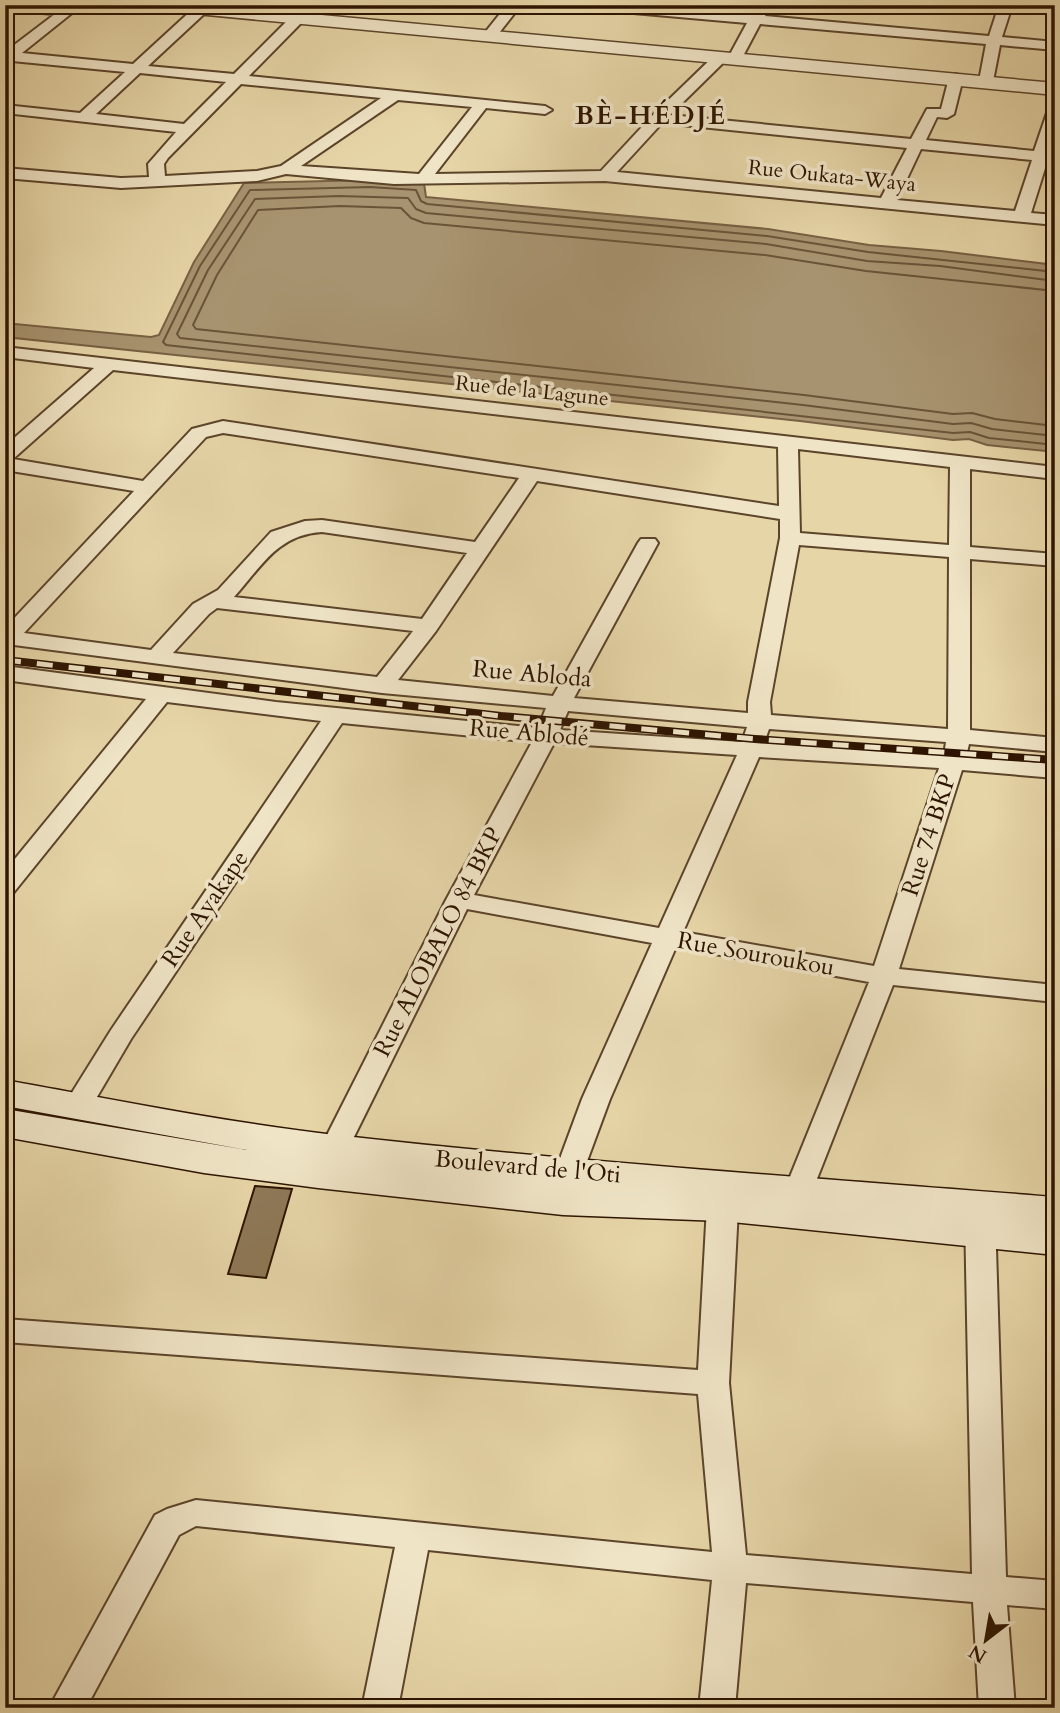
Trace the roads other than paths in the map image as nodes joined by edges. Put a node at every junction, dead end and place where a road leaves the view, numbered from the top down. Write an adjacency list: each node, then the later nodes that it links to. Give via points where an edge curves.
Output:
1 (154, 5): 9 (street)
2 (514, 5): 12 (street)
3 (588, 5): 11 (street)
4 (764, 5): 11 (street)
5 (1008, 5): 8 (street); 13 (street)
6 (5, 6): 7 (street)
7 (71, 8): 15 (street)
8 (1055, 9)
9 (199, 11): 10 (street); 17 (street)
10 (296, 19): 12 (street); 19 (street)
11 (755, 20): 13 (street); 16 (street)
12 (490, 35): 16 (street)
13 (994, 41): 14 (street); 20 (street)
14 (1055, 46)
15 (9, 53): 17 (street)
16 (728, 57): 18 (street); 28 (street)
17 (137, 69): 19 (street); 27 (street)
18 (956, 78): 20 (street); 30 (street, via 947,114 932,113)
19 (239, 79): 22 (street); 29 (street)
20 (986, 81): 21 (street)
21 (1055, 89)
22 (393, 96): 23 (street); 32 (street)
23 (481, 105): 25 (street); 35 (street)
24 (5, 109): 27 (street)
25 (545, 110)
26 (1055, 110): 31 (street)
27 (83, 118): 29 (street)
28 (658, 118): 30 (street); 34 (street)
29 (188, 130): 36 (street, via 158,160)
30 (918, 144): 31 (street); 37 (street)
31 (1047, 157): 38 (street)
32 (286, 169): 35 (street, Rue Oukata-Waya); 36 (street, via 257,176)
33 (5, 173): 36 (street, via 86,182)
34 (605, 176): 35 (street, Rue Oukata-Waya); 37 (street, Rue Oukata-Waya)
35 (423, 179)
36 (157, 183)
37 (887, 203): 38 (street, Rue Oukata-Waya)
38 (1023, 216): 39 (street, Rue Oukata-Waya)
39 (1055, 220)
40 (5, 352): 41 (street, Rue de la Lagune)
41 (109, 363): 42 (street, Rue de la Lagune); 43 (street)
42 (788, 443): 44 (street, Rue de la Lagune); 49 (street)
43 (5, 456)
44 (960, 463): 46 (street, Rue de la Lagune); 53 (street, Rue 74 BKP)
45 (5, 464): 48 (street)
46 (1055, 473)
47 (531, 475): 48 (street, via 223,427 199,433); 49 (street); 52 (street)
48 (149, 488): 57 (street)
49 (789, 514): 50 (street)
50 (790, 538): 53 (street); 64 (street)
51 (648, 542): 62 (street, Rue ALOBALO 84 BKP)
52 (481, 549): 55 (street, via 305,527 278,536 225,594); 56 (street)
53 (962, 551): 54 (street); 65 (street, Rue 74 BKP)
54 (1055, 560)
55 (213, 601): 56 (street); 58 (street)
56 (428, 626): 60 (street)
57 (6, 638): 58 (street, Rue Abloda)
58 (158, 656): 60 (street, Rue Abloda)
59 (5, 673): 61 (street, Rue Ablodé)
60 (382, 686): 62 (street, Rue Abloda)
61 (161, 695): 63 (street, Rue Ablodé); 71 (street)
62 (560, 703): 64 (street, Rue Abloda); 66 (street, Rue ALOBALO 84 BKP)
63 (337, 714): 66 (street, Rue Ablodé); 77 (street, Rue Ayakape)
64 (760, 721): 65 (street, Rue Abloda); 68 (street)
65 (959, 735): 67 (street, Rue Abloda); 69 (street, Rue 74 BKP)
66 (546, 736): 68 (street, Rue Ablodé); 72 (street, Rue ALOBALO 84 BKP)
67 (1055, 745)
68 (751, 749): 69 (street, Rue Ablodé); 73 (street)
69 (953, 761): 70 (street, Rue Ablodé); 74 (street, Rue 74 BKP)
70 (1055, 771)
71 (5, 887)
72 (459, 900): 73 (street, Rue Souroukou); 80 (street, Rue ALOBALO 84 BKP)
73 (667, 938): 74 (street, Rue Souroukou); 81 (street)
74 (884, 976): 75 (street, Rue Souroukou); 82 (street, Rue 74 BKP)
75 (1055, 994)
76 (5, 1093): 77 (main road, Boulevard de l'Oti)
77 (77, 1107): 79 (main road, Boulevard de l'Oti)
78 (5, 1123): 79 (main road, Boulevard de l'Oti)
79 (209, 1146): 80 (main road, Boulevard de l'Oti); 83 (main road, Boulevard de l'Oti, via 563,1200)
80 (334, 1149): 81 (main road, Boulevard de l'Oti)
81 (569, 1172): 83 (main road, Boulevard de l'Oti)
82 (799, 1189): 83 (main road, Boulevard de l'Oti); 85 (main road, Boulevard de l'Oti)
83 (724, 1195): 85 (main road, Boulevard de l'Oti); 88 (street)
84 (1055, 1212): 85 (main road, Boulevard de l'Oti)
85 (980, 1219): 86 (main road, Boulevard de l'Oti); 91 (street)
86 (1055, 1240)
87 (5, 1330): 88 (street)
88 (713, 1383): 90 (street)
89 (414, 1535): 90 (street); 93 (street, via 196,1513 179,1518 167,1525); 94 (street)
90 (730, 1568): 91 (street); 95 (street)
91 (989, 1590): 92 (street); 96 (street)
92 (1055, 1595)
93 (66, 1708)
94 (380, 1708)
95 (717, 1708)
96 (997, 1708)

